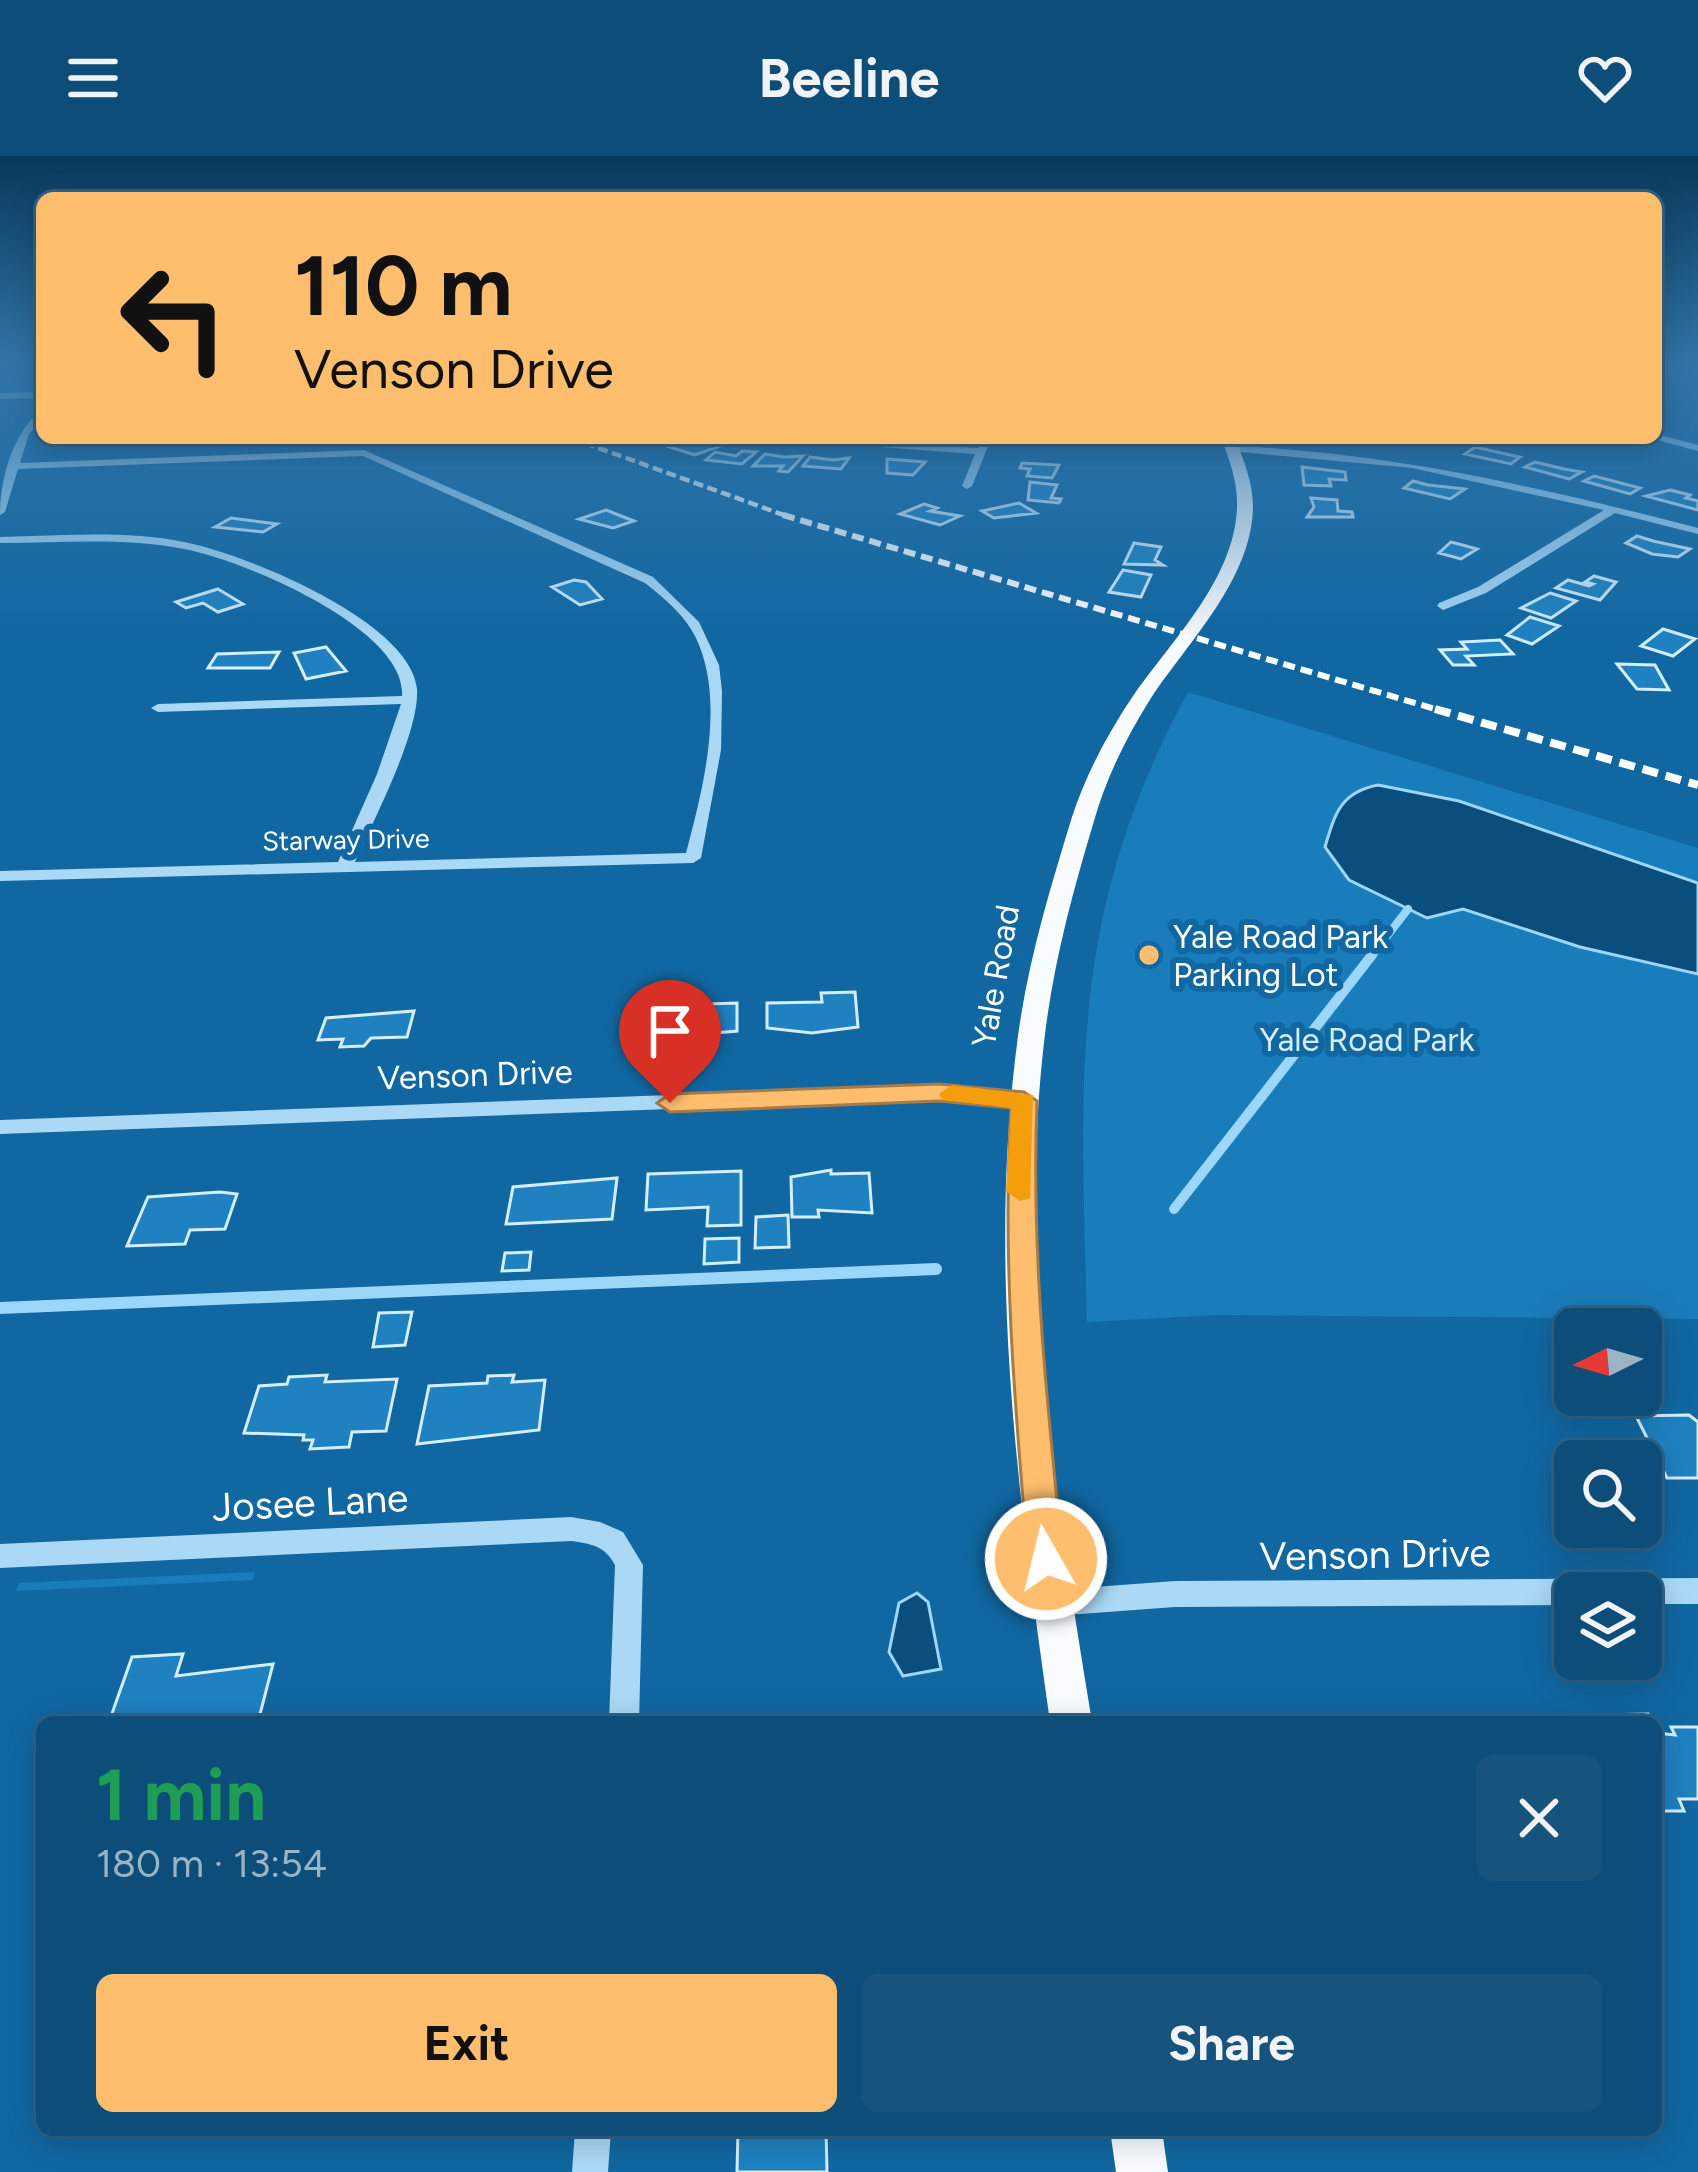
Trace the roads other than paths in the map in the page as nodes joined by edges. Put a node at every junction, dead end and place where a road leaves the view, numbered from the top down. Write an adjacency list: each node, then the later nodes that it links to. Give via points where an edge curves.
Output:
1 (19, 458): 7 (street)
2 (229, 458): 7 (street, Starway Drive)
3 (376, 458): 16 (street, Starway Drive, via 637,573 684,610 713,670 707,810 693,857)
4 (978, 458): 8 (street)
5 (1234, 458): 18 (main road, Yale Road, via 1244,508 1235,558 1204,615 1139,700 1092,791 1059,889)
6 (1392, 458): 9 (street)
7 (18, 466): 10 (street)
8 (967, 486)
9 (1612, 509): 11 (street); 13 (street)
10 (0, 512)
11 (1698, 531)
12 (0, 540): 14 (street, via 132,540 228,557 385,639 407,671)
13 (1443, 606)
14 (409, 700): 15 (street); 16 (street)
15 (158, 708)
16 (345, 866): 17 (street, Starway Drive)
17 (0, 876)
18 (1024, 1101): 19 (street, Venson Drive, via 939,1092); 22 (main road, Yale Road, via 1026,1391)
19 (0, 1127)
20 (0, 1556): 23 (street, Josee Lane, via 608,1533 629,1565)
21 (1698, 1591): 22 (street, Venson Drive, via 1175,1594)
22 (1053, 1603): 24 (main road, Yale Road)
23 (624, 1716)
24 (1070, 1716)
25 (592, 2136): 27 (street)
26 (1137, 2136): 28 (main road)
27 (590, 2172)
28 (1142, 2172)

